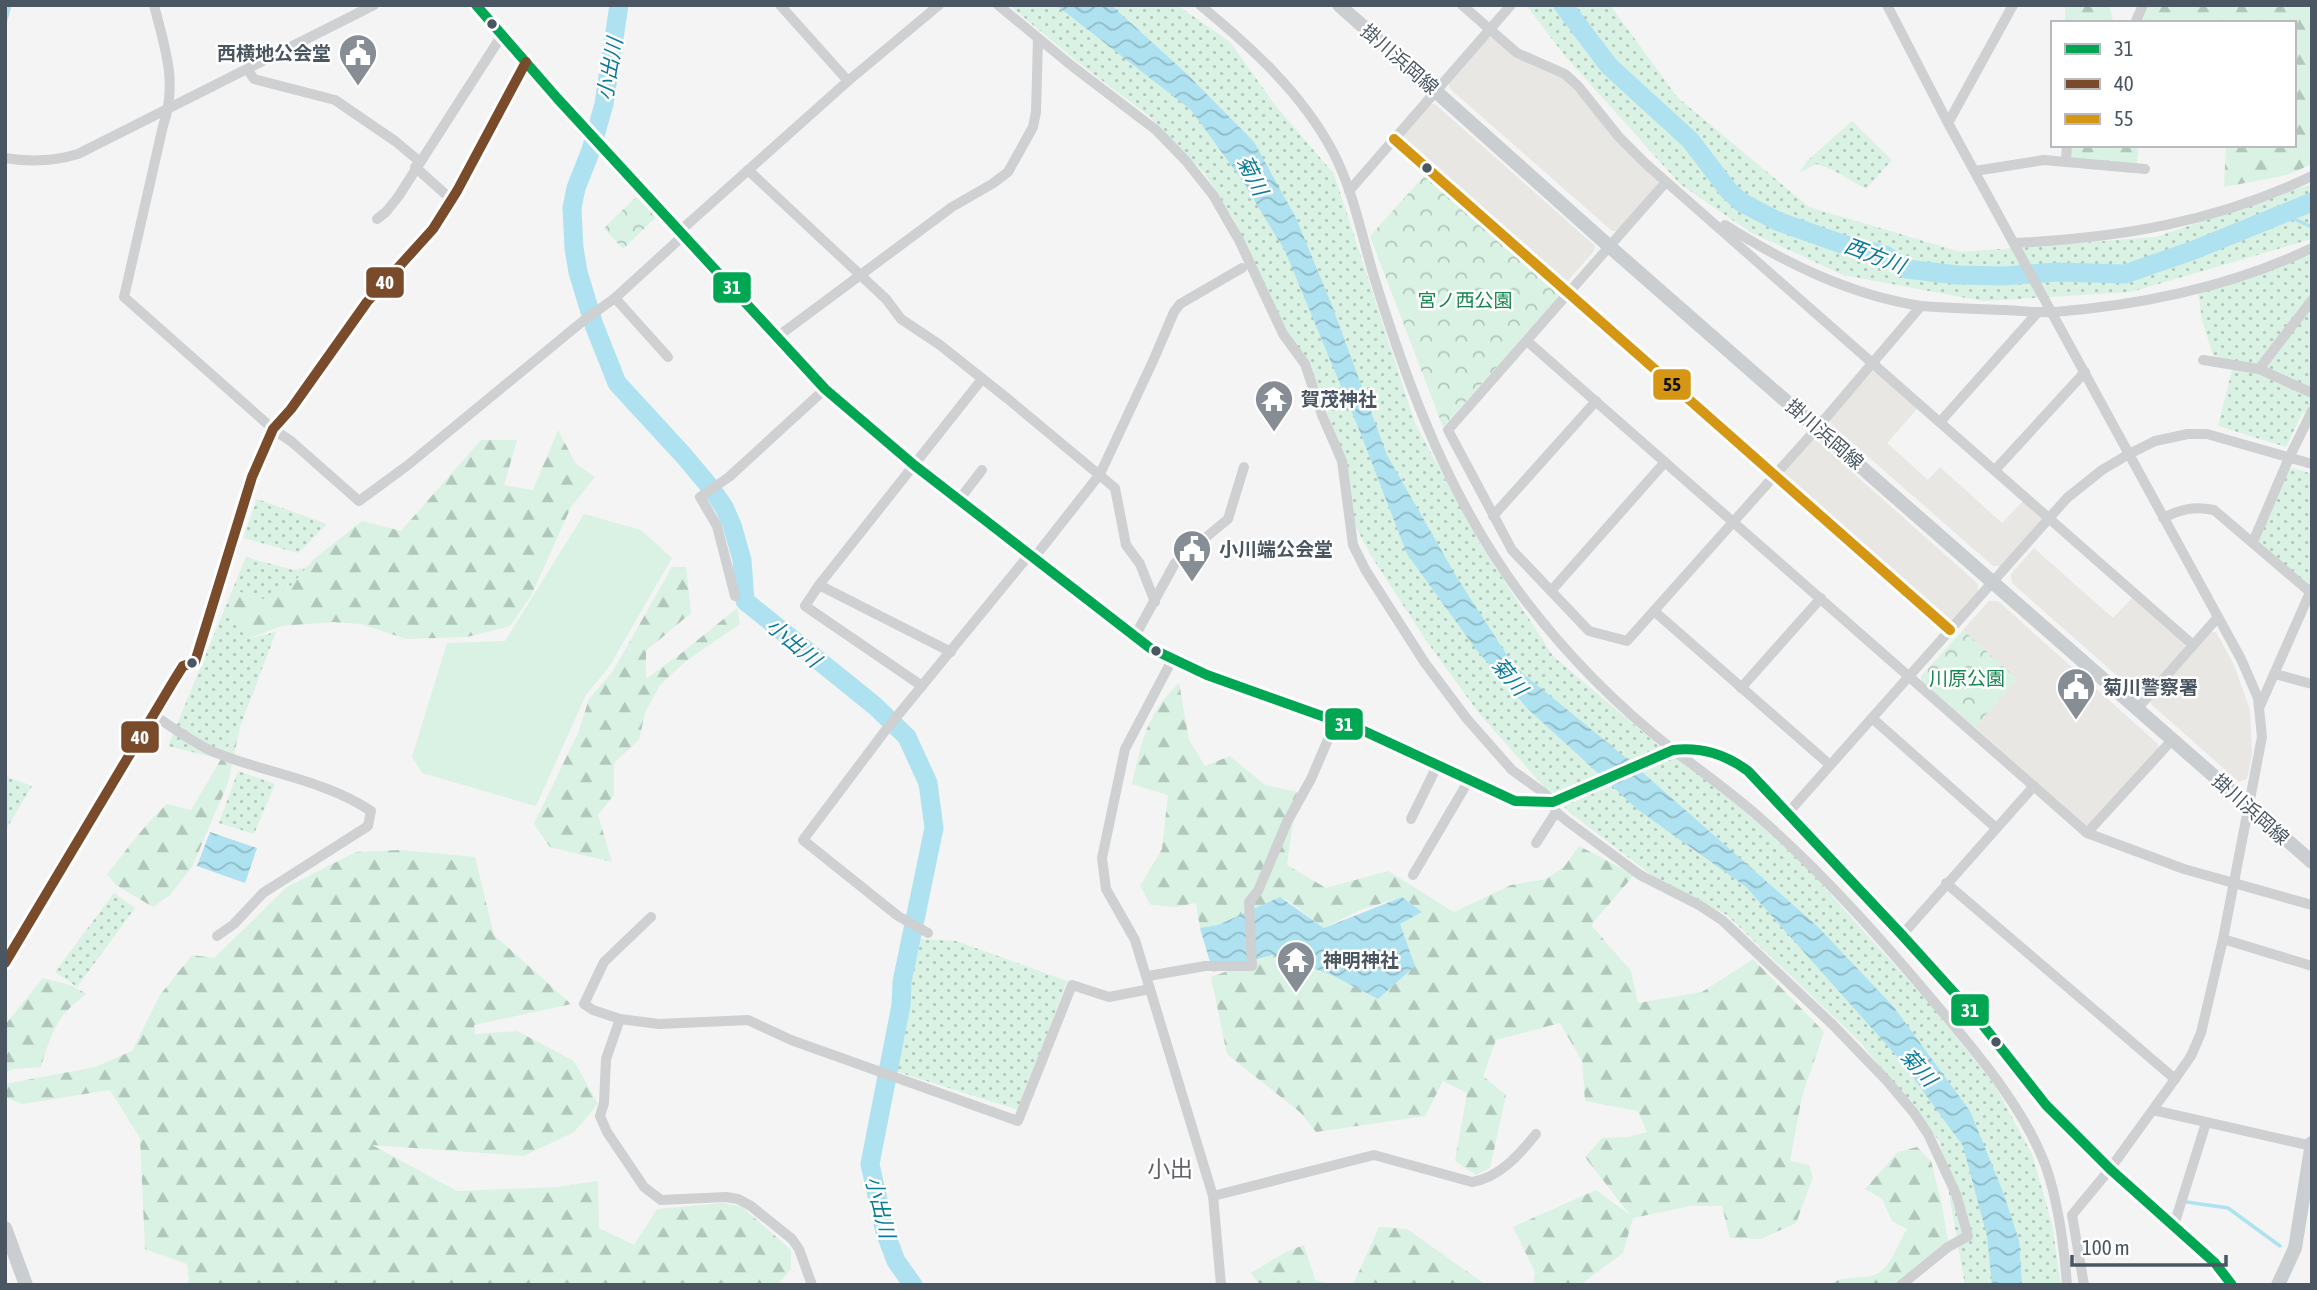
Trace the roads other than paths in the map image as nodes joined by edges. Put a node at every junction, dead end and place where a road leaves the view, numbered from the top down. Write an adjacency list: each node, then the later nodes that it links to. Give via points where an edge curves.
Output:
1 (154, 5): 22 (street, via 172,83)
2 (374, 5): 19 (street)
3 (476, 5): 16 (main road)
4 (780, 5): 20 (street)
5 (939, 5): 20 (street)
6 (998, 5): 17 (street)
7 (1200, 5): 34 (street, via 1245,42 1294,95 1333,152)
8 (1339, 5): 21 (main road, 掛川浜岡線)
9 (1462, 5): 15 (street)
10 (1511, 5): 15 (street)
11 (1887, 5): 23 (street)
12 (2013, 5): 23 (street)
13 (2143, 5): 14 (street)
14 (2136, 21)
15 (1490, 30): 21 (street); 33 (street, via 1517,53 1565,74 1619,137)
16 (502, 34): 18 (main road); 28 (street)
17 (1038, 39): 43 (street, via 1033,127 1008,172); 112 (street, via 1156,130 1213,195 1283,334 1305,364 1342,461 1353,545 1366,571 1467,719 1512,770)
18 (526, 62): 35 (street); 38 (main road)
19 (247, 69): 22 (street); 28 (street, via 254,79 335,100 394,141)
20 (848, 81): 30 (street)
21 (1437, 91): 24 (street); 40 (main road, 掛川浜岡線)
22 (169, 108): 26 (street, via 78,154); 64 (street, via 124,297)
23 (1948, 122): 31 (street)
24 (1394, 139): 34 (street); 44 (street)
25 (2067, 147): 27 (street)
26 (5, 158)
27 (2066, 161): 29 (street); 31 (street, via 2044,160)
28 (417, 164): 35 (street); 37 (street, via 398,197)
29 (2145, 169)
30 (748, 170): 38 (street); 43 (street)
31 (1975, 172): 39 (street)
32 (2312, 176): 39 (street, via 2214,214 2159,228)
33 (1666, 182): 36 (street); 40 (street)
34 (1349, 191): 107 (street, via 1416,404 1479,535 1555,637 1608,694)
35 (452, 200): 64 (street, via 433,229 367,302)
36 (1696, 207): 47 (street, via 1806,271 1857,291); 54 (street)
37 (377, 219)
38 (682, 233): 45 (street); 50 (main road)
39 (2015, 246): 48 (street)
40 (1610, 247): 44 (street); 63 (main road, 掛川浜岡線)
41 (2312, 248): 48 (street, via 2283,262 2166,296)
42 (1242, 268): 73 (street, via 1174,312)
43 (860, 275): 50 (street); 57 (street, via 901,319)
44 (1567, 294): 51 (street); 74 (street)
45 (615, 298): 52 (street); 64 (street, via 359,501)
46 (2312, 300): 55 (street)
47 (1921, 306): 49 (street); 54 (street)
48 (2049, 308): 49 (street); 56 (street)
49 (2038, 312): 62 (street)
50 (777, 337): 58 (main road)
51 (1527, 341): 60 (street); 76 (street, via 1448,430)
52 (668, 357)
53 (2203, 360): 55 (street)
54 (1874, 363): 62 (street); 63 (street)
55 (2259, 369): 59 (street)
56 (2085, 372): 65 (street); 71 (street)
57 (982, 379): 69 (street); 73 (street)
58 (825, 389): 69 (main road); 86 (street, via 700,497 717,526)
59 (2312, 393)
60 (1596, 401): 67 (street); 76 (street)
61 (2312, 411): 66 (street)
62 (1940, 422): 71 (street)
63 (1818, 427): 74 (street); 82 (main road, 掛川浜岡線)
64 (273, 429): 103 (street, via 251,477 195,663 183,666)
65 (2129, 454): 66 (street, via 2155,441 2207,434); 77 (street); 78 (street, via 2077,488)
66 (2289, 458): 68 (street); 80 (street)
67 (1665, 462): 79 (street); 85 (street)
68 (2312, 464)
69 (914, 465): 75 (main road); 83 (street)
70 (1244, 467): 88 (street, via 1228,519 1175,563)
71 (1994, 470): 78 (street)
72 (982, 471): 75 (street)
73 (1100, 474): 81 (street); 88 (street, via 1115,488 1126,545 1140,564)
74 (1775, 476): 79 (street); 91 (street)
75 (959, 500): 81 (main road)
76 (1493, 516): 85 (street, via 1512,550)
77 (2162, 518): 80 (street, via 2182,509 2214,510); 90 (street)
78 (2049, 519): 82 (street); 93 (street)
79 (1733, 522): 87 (street); 89 (street)
80 (2253, 542): 84 (street)
81 (1032, 556): 92 (main road); 94 (street)
82 (1993, 582): 91 (street); 102 (main road, 掛川浜岡線)
83 (819, 585): 94 (street); 99 (street, via 805,606)
84 (2311, 590): 96 (street)
85 (1551, 591): 89 (street, via 1589,631 1627,641)
86 (736, 596)
87 (1821, 598): 97 (street); 100 (street)
88 (1155, 602): 92 (street)
89 (1654, 611): 100 (street)
90 (2218, 617): 93 (street); 101 (street, via 2249,674)
91 (1950, 631): 97 (street)
92 (1135, 636): 95 (main road)
93 (2193, 645): 102 (street)
94 (951, 652): 99 (street)
95 (1172, 660): 105 (main road); 131 (street, via 1125,750 1102,858 1106,889 1135,940)
96 (2275, 674): 98 (street); 101 (street)
97 (1910, 676): 104 (street); 111 (street)
98 (2312, 684)
99 (922, 686): 125 (street, via 803,840 902,919)
100 (1741, 688): 108 (street)
101 (2260, 706): 113 (street, via 2262,737)
102 (2137, 709): 106 (main road, 掛川浜岡線)
103 (153, 715): 127 (street, via 211,751 328,790 371,811 368,826 263,893); 129 (street)
104 (1872, 718): 108 (street); 116 (street)
105 (1336, 721): 109 (main road); 131 (street, via 1249,902 1252,966 1205,966)
106 (2172, 740): 113 (main road, 掛川浜岡線); 117 (street)
107 (1672, 751): 112 (main road); 114 (main road, via 1688,748 1731,759); 147 (street, via 1759,816 1836,891 1993,1074 2047,1171)
108 (1830, 765): 114 (street)
109 (1437, 766): 110 (main road); 115 (street)
110 (1469, 780): 112 (main road, via 1516,801); 120 (street)
111 (2034, 786): 116 (street); 117 (street)
112 (1554, 805): 118 (street); 146 (street, via 1640,875 1699,905 1731,928 1833,1025 1914,1113 1956,1194 1968,1237 1948,1247)
113 (2250, 808): 119 (main road, 掛川浜岡線); 121 (street)
114 (1787, 814): 126 (main road)
115 (1411, 819)
116 (1995, 827): 122 (street)
117 (2088, 833): 121 (street, via 2183,869)
118 (1536, 843)
119 (2312, 863)
120 (1413, 875)
121 (2234, 881): 123 (street); 128 (street)
122 (1946, 883): 126 (street); 134 (street)
123 (2312, 905)
124 (651, 917): 133 (street, via 604,962 586,996 584,1004)
125 (924, 930)
126 (1902, 935): 139 (main road, via 1978,1019 2046,1105)
127 (217, 936)
128 (2223, 939): 130 (street); 134 (street, via 2201,1033)
129 (6, 962)
130 (2312, 966)
131 (1148, 976): 132 (street)
132 (1150, 989): 133 (street, via 1109,997 1072,985 1018,1121 791,1040 748,1020 659,1024); 140 (street)
133 (620, 1019): 144 (street, via 606,1059 600,1116 644,1187 662,1200 726,1197 751,1206 792,1239)
134 (2175, 1079): 135 (street)
135 (2153, 1110): 136 (street); 139 (street)
136 (2206, 1124): 138 (street); 141 (street)
137 (1536, 1134): 140 (street, via 1520,1155 1483,1180 1472,1182 1374,1155)
138 (2311, 1145): 150 (main road, via 2295,1248)
139 (2110, 1169): 141 (main road); 148 (street, via 2072,1214)
140 (1213, 1196): 145 (street)
141 (2174, 1226): 149 (main road)
142 (5, 1228): 143 (main road)
143 (26, 1285)
144 (812, 1285)
145 (1221, 1285)
146 (1901, 1285)
147 (2067, 1285)
148 (2084, 1285)
149 (2232, 1285)
150 (2278, 1285)

